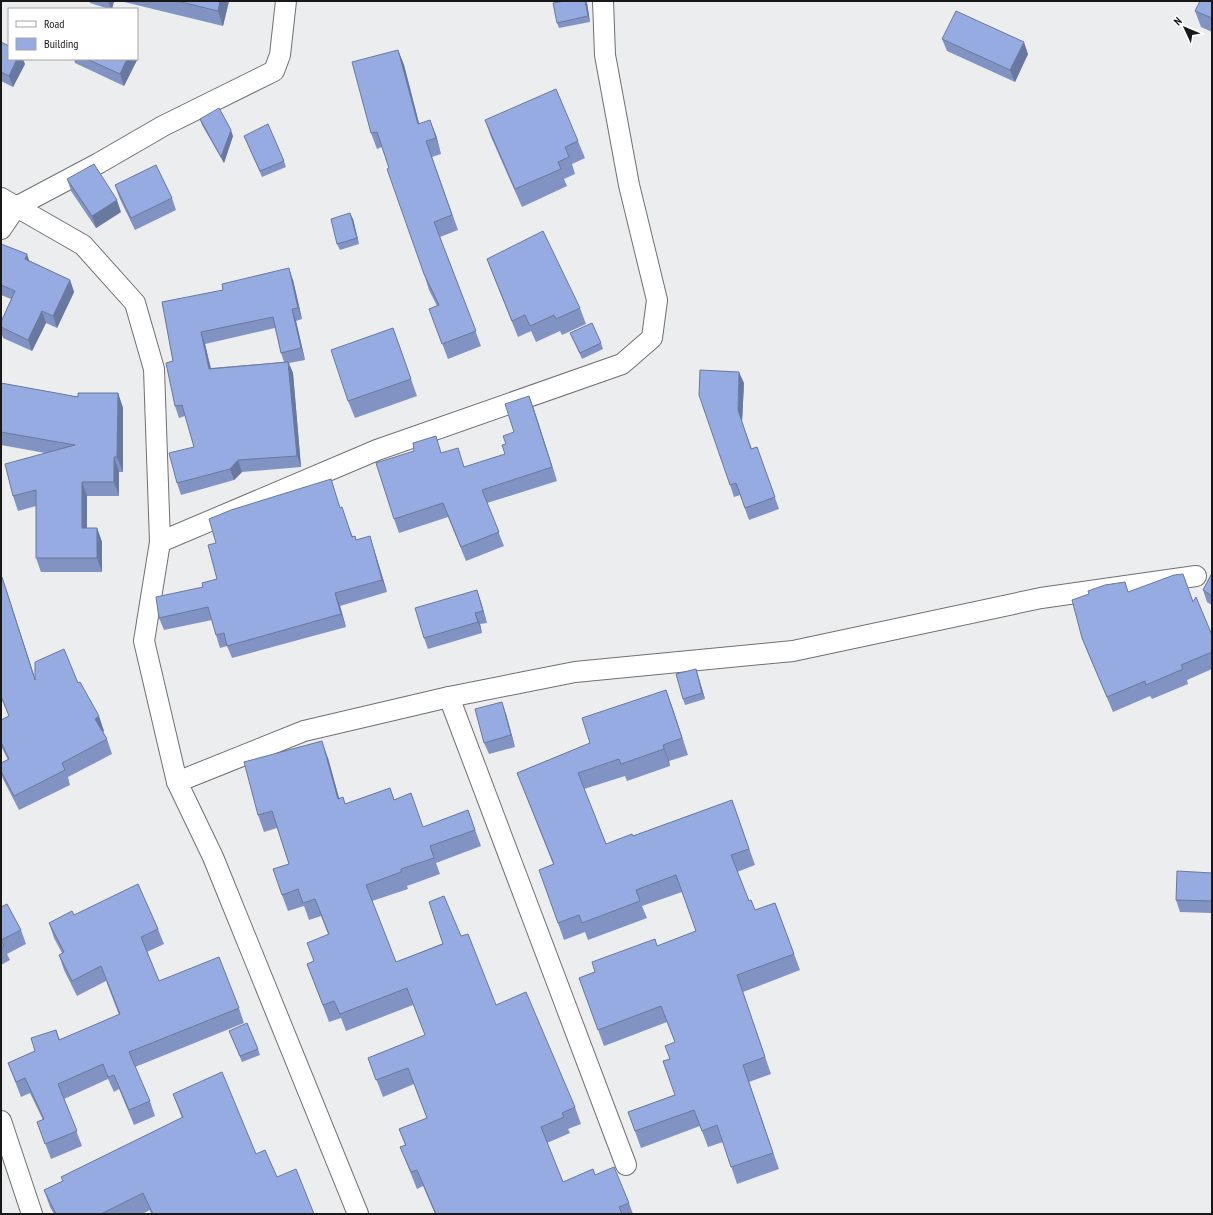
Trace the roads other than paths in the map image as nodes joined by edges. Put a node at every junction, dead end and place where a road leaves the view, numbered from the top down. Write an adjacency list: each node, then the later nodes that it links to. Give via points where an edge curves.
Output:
1 (286, 1): 3 (street, via 280,56 274,71)
2 (603, 1): 5 (street, via 605,56 629,186 657,300 652,338 622,364 377,450)
3 (9, 203): 4 (street); 5 (street, via 83,245 135,303 154,369)
4 (1, 229)
5 (160, 542): 8 (street, via 144,641)
6 (1196, 576): 7 (street, via 1041,598 793,651 576,672)
7 (449, 697): 8 (street, via 304,731); 10 (street)
8 (177, 782): 12 (street, via 213,857)
9 (1, 1122): 11 (street)
10 (626, 1164)
11 (32, 1214)
12 (358, 1214)

